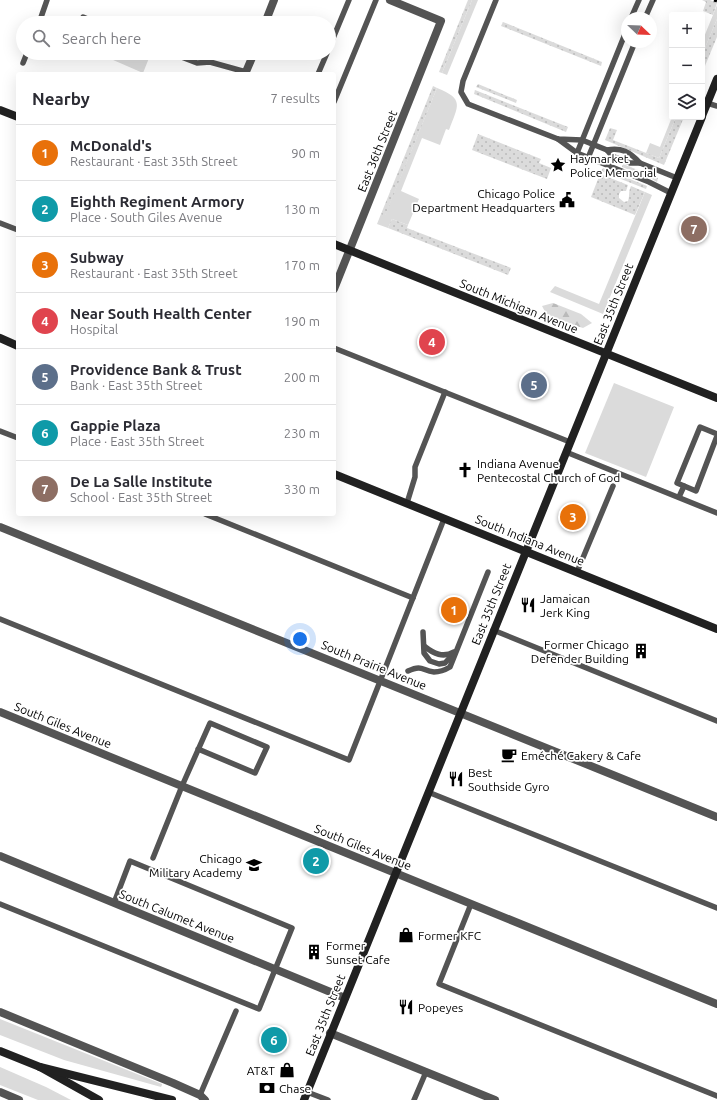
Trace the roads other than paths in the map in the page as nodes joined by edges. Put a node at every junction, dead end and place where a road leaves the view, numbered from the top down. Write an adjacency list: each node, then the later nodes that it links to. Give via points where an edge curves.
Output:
1 (48, 0): 11 (lane)
2 (274, 0): 12 (street)
3 (349, 0): 13 (lane)
4 (376, 0): 25 (lane)
5 (390, 0): 44 (street, East 36th Street, via 441,21)
6 (496, 0): 32 (lane, via 461,92 468,104)
7 (639, 0): 9 (lane)
8 (652, 0): 10 (lane)
9 (634, 12)
10 (647, 12)
11 (42, 16)
12 (268, 16)
13 (336, 31)
14 (621, 44): 33 (lane)
15 (633, 48): 34 (lane)
16 (24, 60): 20 (lane)
17 (189, 60): 21 (lane, via 197,63 210,62)
18 (251, 60): 22 (street)
19 (324, 60): 23 (lane)
20 (23, 63)
21 (243, 72)
22 (246, 72)
23 (319, 72)
24 (717, 79): 26 (street, East 35th Street)
25 (336, 97)
26 (707, 102): 27 (lane); 28 (street, East 35th Street)
27 (717, 106)
28 (705, 108)
29 (0, 110): 30 (street)
30 (16, 116)
31 (700, 120): 39 (street, East 35th Street)
32 (558, 139): 33 (lane); 36 (lane)
33 (582, 140): 34 (lane); 36 (lane)
34 (593, 145): 35 (lane); 37 (lane)
35 (607, 150): 38 (lane, via 612,156 630,163); 38 (lane, via 616,148 633,155)
36 (577, 153): 37 (lane)
37 (588, 158): 40 (lane)
38 (640, 163): 39 (lane)
39 (677, 178): 40 (street, East 35th Street)
40 (671, 193): 49 (street, East 35th Street)
41 (0, 223): 42 (lane)
42 (16, 229)
43 (336, 245): 44 (street, South Michigan Avenue)
44 (350, 250): 45 (street, East 36th Street); 49 (street, South Michigan Avenue)
45 (336, 284)
46 (0, 338): 47 (street)
47 (16, 345)
48 (336, 349): 50 (lane)
49 (606, 354): 51 (street, South Michigan Avenue); 55 (street, East 35th Street)
50 (445, 392): 55 (lane); 61 (lane, via 415,467 415,477)
51 (717, 398)
52 (0, 431): 54 (lane)
53 (717, 435): 59 (lane, via 696,490); 59 (lane, via 700,427 677,483)
54 (16, 437)
55 (570, 442): 56 (street, East 35th Street)
56 (566, 452): 60 (lane); 66 (street, East 35th Street)
57 (336, 475): 61 (street, South Indiana Avenue)
58 (613, 486): 68 (lane)
59 (684, 486): 60 (lane)
60 (679, 497): 62 (lane)
61 (407, 503): 64 (street, South Indiana Avenue)
62 (717, 513)
63 (210, 516): 69 (lane)
64 (444, 518): 66 (street, South Indiana Avenue); 69 (lane)
65 (0, 527): 78 (street, South Prairie Avenue)
66 (525, 551): 68 (street, South Indiana Avenue); 72 (street, East 35th Street)
67 (488, 572): 74 (lane)
68 (577, 572): 71 (street, South Indiana Avenue)
69 (413, 598): 78 (lane)
70 (0, 619): 78 (lane, via 349,760)
71 (717, 629)
72 (493, 630): 80 (street, East 35th Street); 81 (lane)
73 (424, 632): 75 (lane)
74 (460, 644): 76 (lane); 77 (lane, via 450,667 432,672 421,667)
75 (424, 646): 76 (lane, via 441,655); 76 (lane, via 424,652 430,661 439,664 445,663)
76 (454, 652)
77 (408, 671)
78 (380, 680): 80 (street, South Prairie Avenue)
79 (0, 712): 83 (street, South Giles Avenue)
80 (460, 712): 84 (street, East 35th Street); 85 (street, South Prairie Avenue)
81 (717, 721)
82 (198, 749): 82 (lane, via 255,773 267,746 210,723); 83 (lane)
83 (182, 786): 87 (lane); 88 (street, South Giles Avenue)
84 (428, 792): 88 (street, East 35th Street); 92 (lane)
85 (717, 816)
86 (0, 856): 90 (street, South Calumet Avenue)
87 (153, 858)
88 (395, 873): 91 (street, South Giles Avenue); 94 (street, East 35th Street)
89 (0, 904): 93 (lane, via 259,1009)
90 (114, 904): 93 (street, South Calumet Avenue); 93 (lane, via 130,860 292,928)
91 (472, 904): 95 (street, South Giles Avenue); 104 (lane, via 440,984)
92 (717, 908)
93 (275, 969): 94 (street, South Calumet Avenue)
94 (345, 998): 98 (street, East 35th Street)
95 (717, 1004)
96 (236, 1011): 105 (lane)
97 (0, 1012): 105 (street)
98 (330, 1033): 101 (street); 103 (street, East 35th Street)
99 (0, 1051): 100 (street)
100 (40, 1067): 107 (street); 108 (street)
101 (426, 1072): 111 (lane); 112 (street)
102 (0, 1092): 106 (street)
103 (307, 1092): 109 (street, East 35th Street); 110 (lane)
104 (717, 1096)
105 (203, 1097)
106 (19, 1100)
107 (99, 1100)
108 (172, 1100)
109 (304, 1100)
110 (328, 1100)
111 (414, 1100)
112 (495, 1100)

